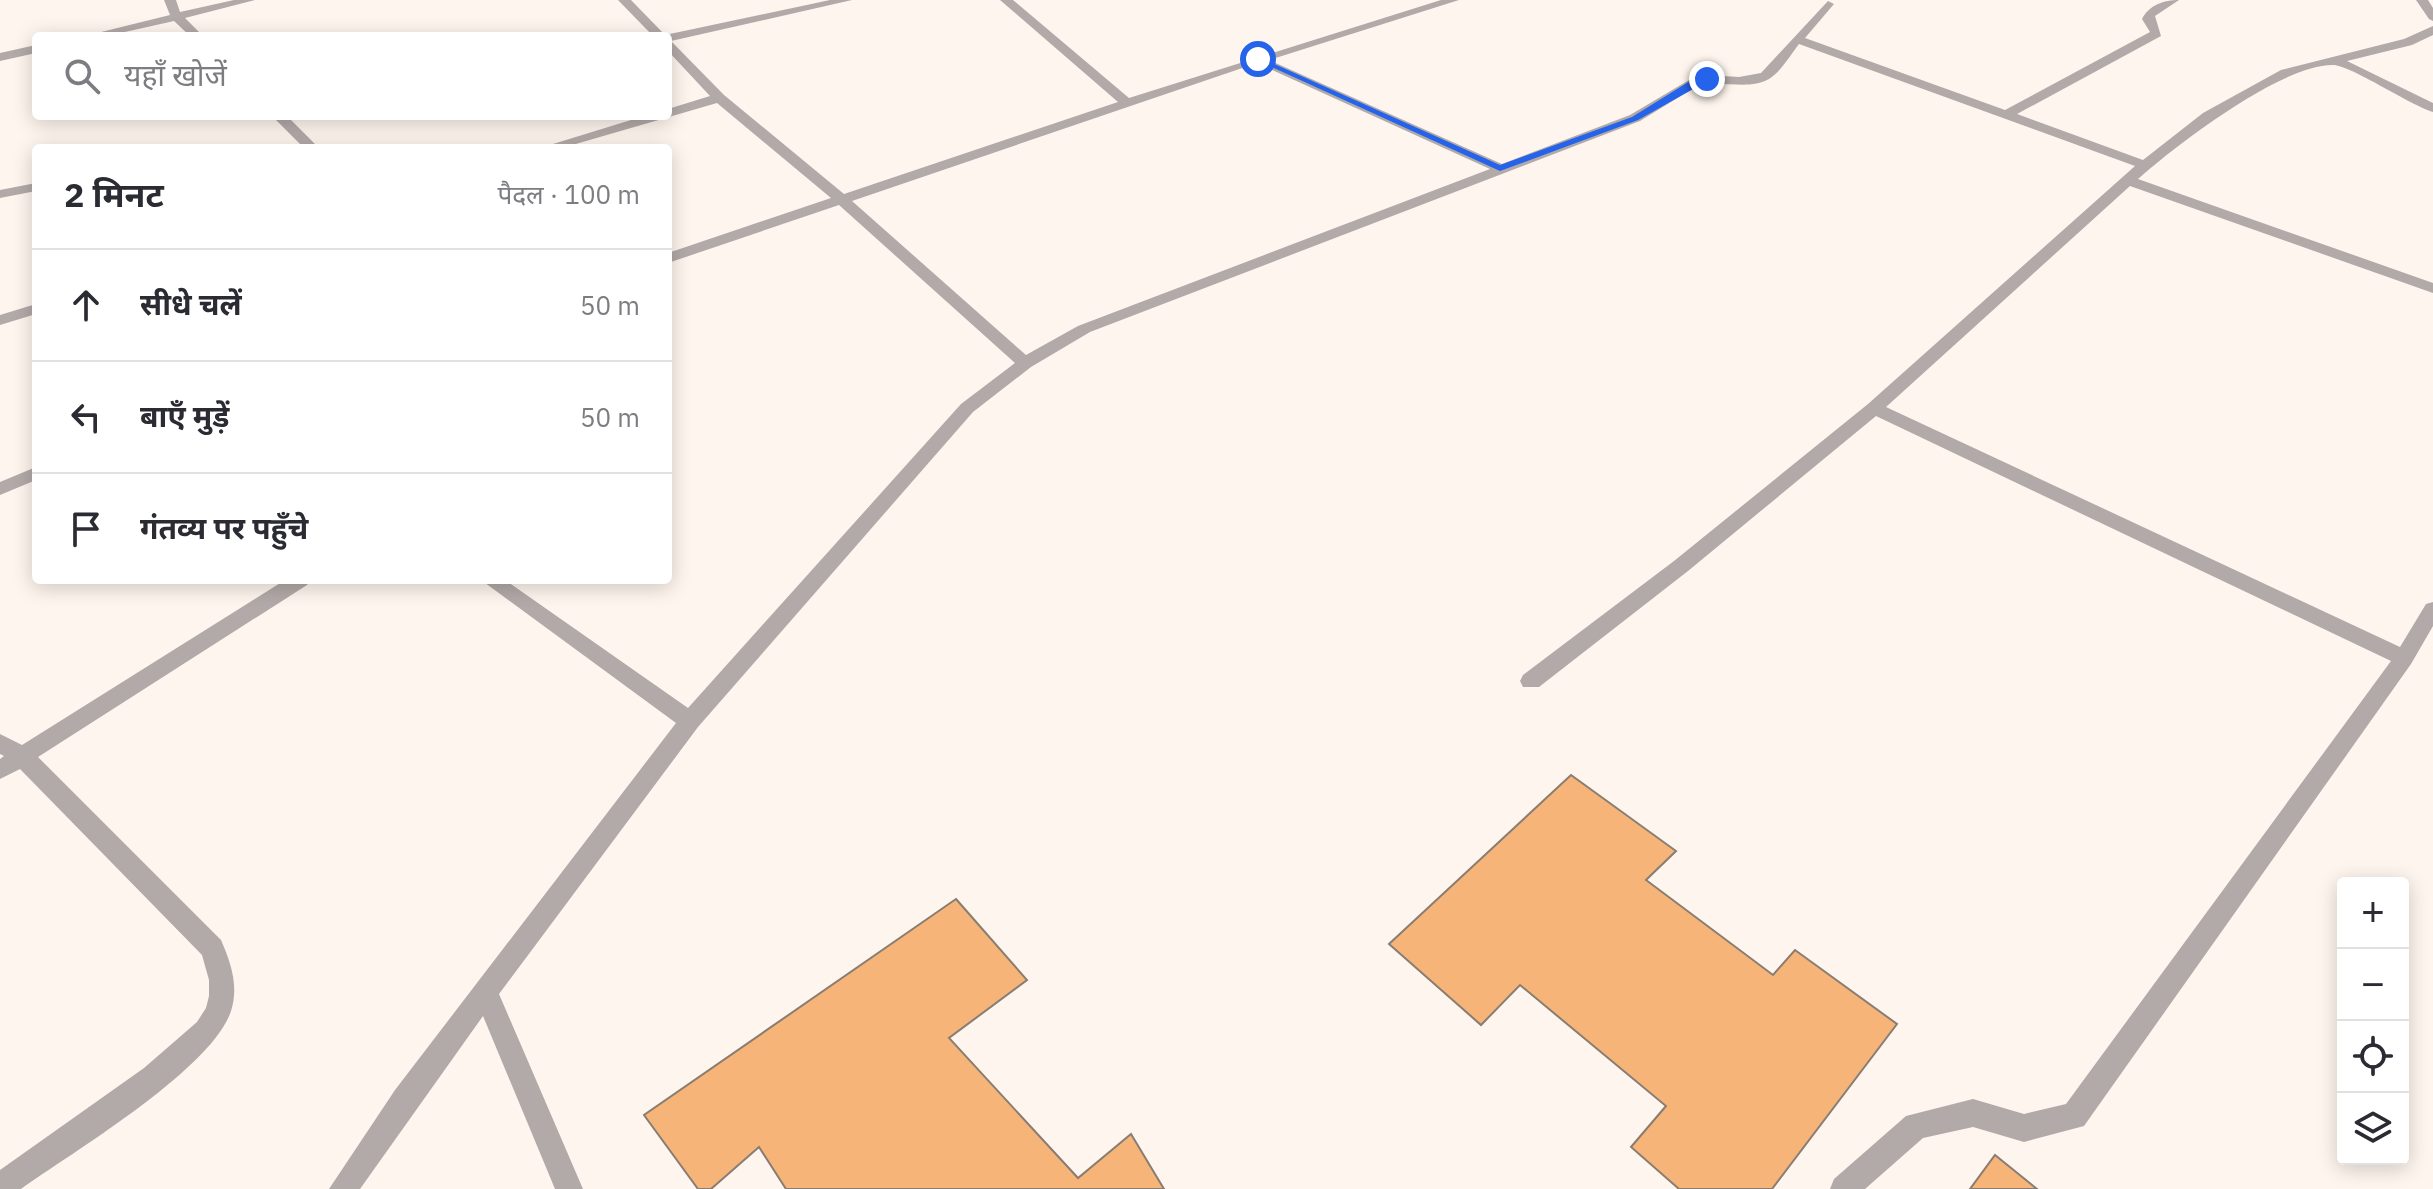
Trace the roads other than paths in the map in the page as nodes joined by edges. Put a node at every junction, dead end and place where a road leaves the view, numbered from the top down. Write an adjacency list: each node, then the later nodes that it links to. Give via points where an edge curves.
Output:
1 (170, 0): 10 (street)
2 (249, 0): 10 (street)
3 (624, 0): 15 (street)
4 (846, 0): 17 (street)
5 (1006, 0): 24 (street)
6 (1453, 0): 21 (street)
7 (2173, 0): 27 (street, via 2150,14 2157,33)
8 (2422, 0): 11 (street)
9 (1828, 4): 16 (street)
10 (176, 16): 13 (street); 14 (street)
11 (2433, 17)
12 (2433, 30): 22 (street, via 2408,42)
13 (108, 32)
14 (193, 32)
15 (656, 32)
16 (1796, 39): 27 (street); 33 (street, via 1765,76 1693,83 1635,118)
17 (672, 40)
18 (672, 45): 23 (street)
19 (32, 50): 20 (street)
20 (0, 57)
21 (1258, 59): 24 (street); 33 (street)
22 (2333, 59): 25 (street); 32 (street, via 2285,73 2244,94)
23 (719, 98): 26 (street); 37 (street)
24 (1127, 103): 37 (street)
25 (2433, 108)
26 (672, 112)
27 (2004, 116): 32 (street)
28 (283, 120): 30 (street)
29 (644, 120): 31 (street)
30 (308, 144)
31 (561, 144)
32 (2145, 165): 34 (street)
33 (1500, 168): 42 (street, via 1084,329)
34 (2128, 180): 39 (street); 43 (street)
35 (32, 188): 36 (street)
36 (0, 194)
37 (840, 198): 38 (street); 42 (street)
38 (672, 257)
39 (2433, 288)
40 (32, 310): 41 (street)
41 (0, 320)
42 (1025, 363): 51 (street, via 967,408)
43 (1874, 408): 49 (street); 50 (street)
44 (32, 475): 45 (street)
45 (0, 489)
46 (293, 584): 52 (street)
47 (497, 584): 51 (street)
48 (2433, 609): 49 (street)
49 (2404, 658): 58 (street, via 2074,1116 2024,1128 1973,1113 1916,1126)
50 (1531, 681)
51 (690, 721): 54 (street)
52 (11, 750): 53 (street); 55 (street, via 212,948 224,975 217,1016 175,1061)
53 (0, 770)
54 (486, 993): 56 (street); 57 (street)
55 (0, 1187)
56 (343, 1189)
57 (569, 1189)
58 (1844, 1189)

